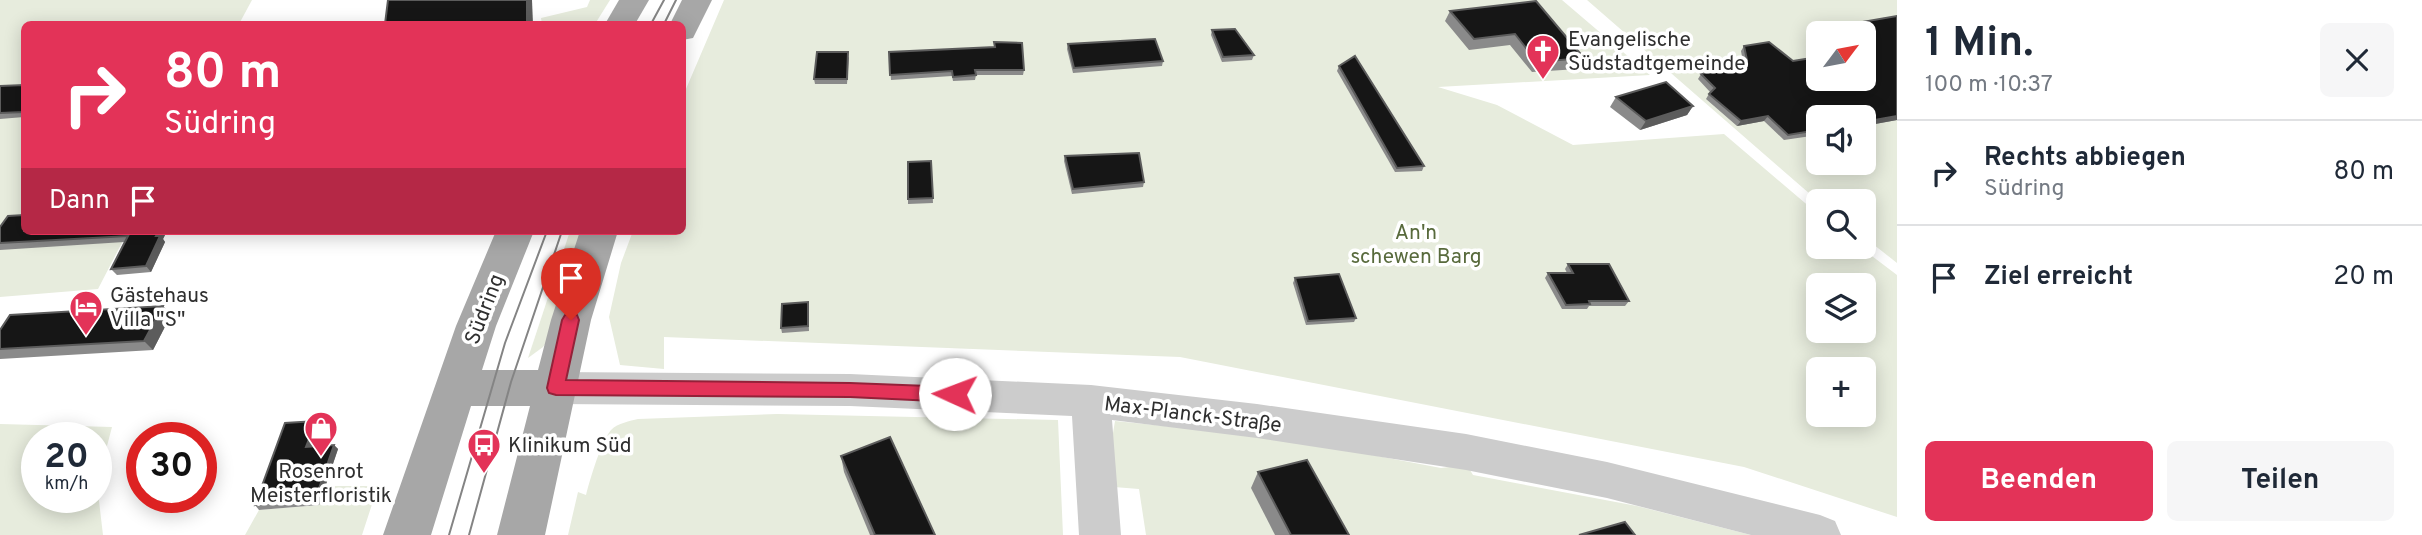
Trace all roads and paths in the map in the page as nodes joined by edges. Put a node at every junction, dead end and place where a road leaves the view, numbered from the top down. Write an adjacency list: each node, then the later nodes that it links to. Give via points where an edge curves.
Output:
1 (634, 0): 3 (main road)
2 (697, 0): 4 (main road)
3 (622, 21)
4 (686, 23)
5 (513, 235): 7 (main road, Südring)
6 (598, 235): 8 (main road)
7 (455, 388): 8 (main road); 10 (main road, Südring)
8 (556, 388): 9 (street, Max-Planck-Straße, via 850,390); 11 (main road)
9 (1091, 401): 12 (street); 13 (street, Max-Planck-Straße, via 1466,452 1719,506)
10 (407, 535)
11 (521, 535)
12 (1100, 535)
13 (1820, 535)

